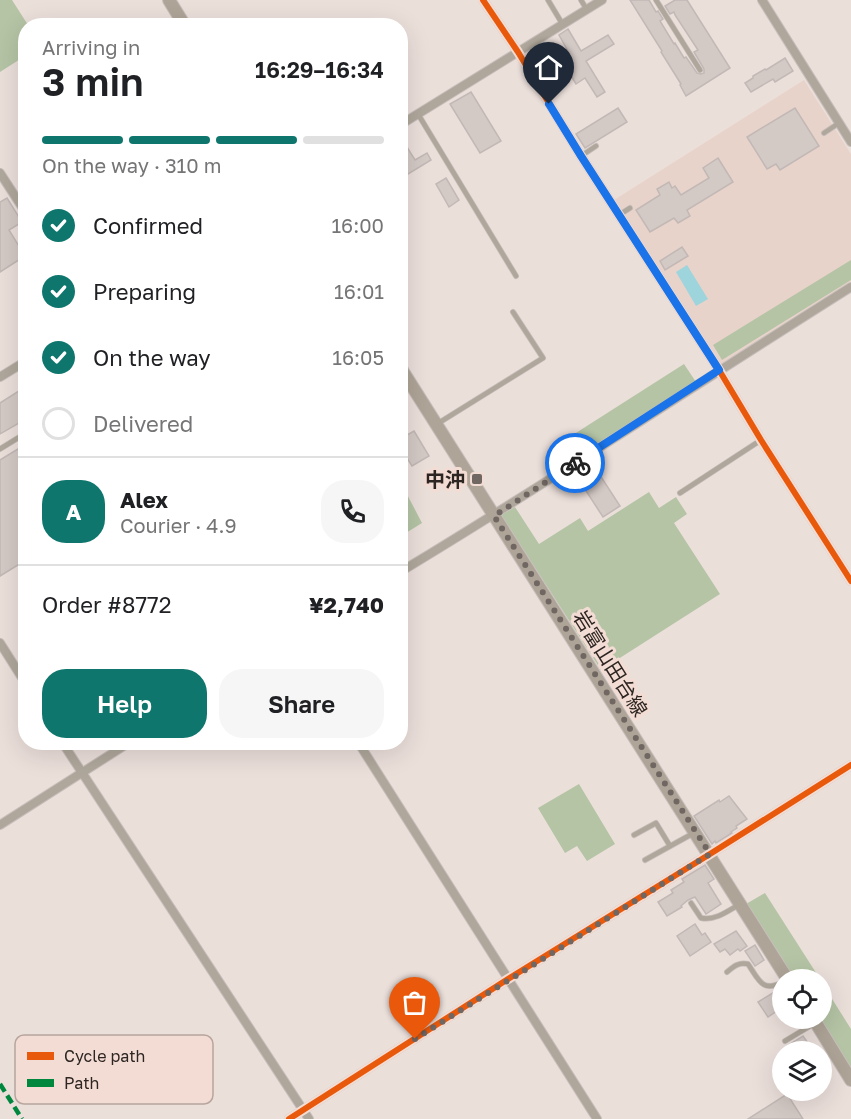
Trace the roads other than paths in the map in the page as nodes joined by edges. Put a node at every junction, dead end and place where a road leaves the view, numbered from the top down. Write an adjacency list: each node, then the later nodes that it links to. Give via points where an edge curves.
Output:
1 (169, 0): 9 (main road)
2 (548, 0): 10 (lane)
3 (581, 0): 8 (lane)
4 (602, 0): 8 (street)
5 (656, 0): 12 (lane)
6 (762, 0): 15 (street)
7 (486, 1): 11 (street)
8 (587, 10): 10 (street)
9 (180, 18)
10 (563, 25): 11 (street)
11 (518, 52): 13 (street); 19 (street)
12 (700, 70)
13 (418, 114): 14 (street); 24 (lane)
14 (408, 120)
15 (839, 123): 16 (lane); 17 (street)
16 (824, 133)
17 (851, 142)
18 (596, 146): 19 (lane)
19 (581, 156): 23 (street)
20 (0, 173): 21 (street)
21 (18, 201)
22 (630, 208): 23 (lane)
23 (619, 215): 28 (street)
24 (516, 276)
25 (851, 287): 28 (street)
26 (513, 312): 31 (lane, via 543,358)
27 (18, 366): 29 (street)
28 (719, 370): 33 (street); 36 (street)
29 (0, 377)
30 (408, 379): 31 (main road, 岩富山田台線)
31 (437, 424): 36 (main road, 岩富山田台線)
32 (18, 438): 34 (lane)
33 (761, 440): 35 (lane); 38 (street)
34 (0, 448)
35 (680, 493)
36 (494, 516): 37 (street); 47 (main road, 岩富山田台線)
37 (408, 567)
38 (851, 581)
39 (0, 643): 40 (street)
40 (18, 671)
41 (67, 750): 45 (street)
42 (118, 750): 45 (street)
43 (363, 750): 56 (street)
44 (851, 765): 50 (street)
45 (82, 774): 46 (street); 62 (street)
46 (0, 825)
47 (696, 832): 49 (lane); 50 (main road, 岩富山田台線)
48 (634, 835): 49 (lane, via 656,823)
49 (670, 846): 51 (lane)
50 (710, 854): 53 (main road, 岩富山田台線); 56 (street)
51 (645, 860)
52 (691, 903): 53 (lane, via 706,919)
53 (741, 904): 54 (main road, 岩富山田台線)
54 (781, 969)
55 (727, 972): 57 (lane, via 738,964 748,964 762,985)
56 (508, 979): 62 (street); 65 (street)
57 (772, 987)
58 (802, 1029): 60 (lane)
59 (819, 1029): 61 (main road)
60 (785, 1041)
61 (851, 1080)
62 (304, 1110): 63 (street); 64 (street)
63 (289, 1119)
64 (309, 1119)
65 (597, 1119)

